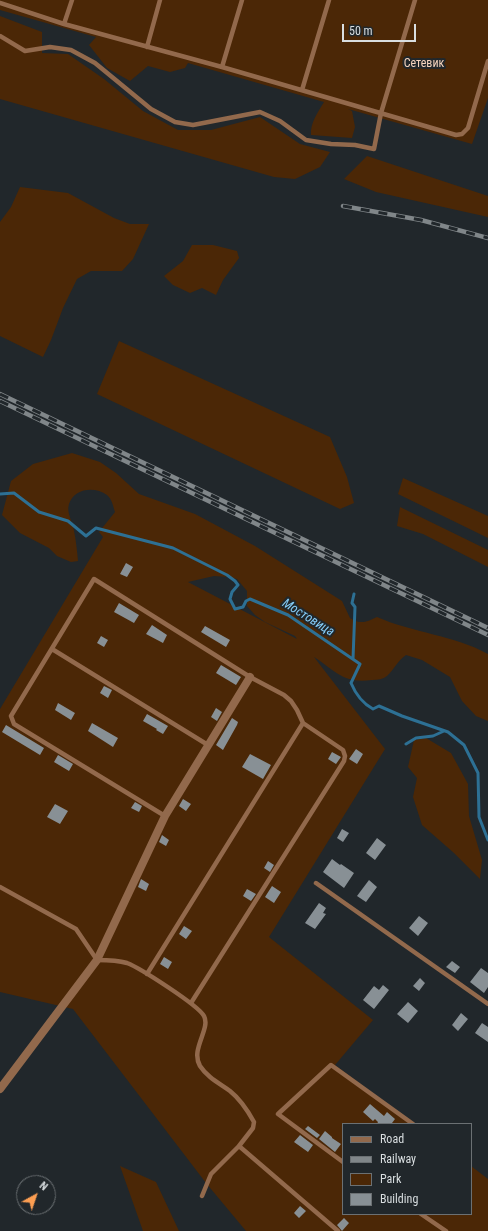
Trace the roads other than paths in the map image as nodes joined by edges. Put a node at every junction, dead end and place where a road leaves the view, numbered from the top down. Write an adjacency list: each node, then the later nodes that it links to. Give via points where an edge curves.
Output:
1 (72, 0): 7 (lane)
2 (160, 0): 9 (lane)
3 (242, 0): 11 (lane)
4 (329, 0): 12 (lane)
5 (415, 0): 13 (lane)
6 (0, 3): 7 (lane)
7 (64, 24): 9 (lane)
8 (0, 36): 13 (lane, via 25,51 50,47 70,50 95,63 152,109 175,122 193,125 260,112 280,120 306,140 374,149)
9 (147, 47): 11 (lane)
10 (488, 61): 13 (lane, via 468,128 462,134 456,135)
11 (222, 67): 12 (lane)
12 (302, 90): 13 (lane)
13 (381, 113)
14 (52, 649): 15 (lane, via 94,579); 17 (lane); 18 (lane, via 11,716 14,724)
15 (250, 677): 16 (lane, via 291,701); 17 (street)
16 (302, 723): 22 (lane); 23 (lane, via 343,750 344,761)
17 (208, 745): 18 (street)
18 (165, 816): 21 (street)
19 (316, 883): 24 (lane)
20 (0, 887): 21 (lane, via 76,929)
21 (97, 960): 22 (lane, via 126,963); 25 (street)
22 (147, 974): 23 (lane)
23 (191, 1003): 27 (lane, via 204,1017 205,1025 198,1050 198,1062 205,1074 232,1093 249,1112 254,1122 253,1128)
24 (488, 1004)
25 (0, 1089)
26 (412, 1123): 28 (lane, via 331,1065 278,1114)
27 (239, 1146): 29 (lane, via 211,1174); 31 (lane)
28 (342, 1161)
29 (202, 1196)
30 (422, 1215): 32 (lane)
31 (338, 1231)
32 (446, 1231)

